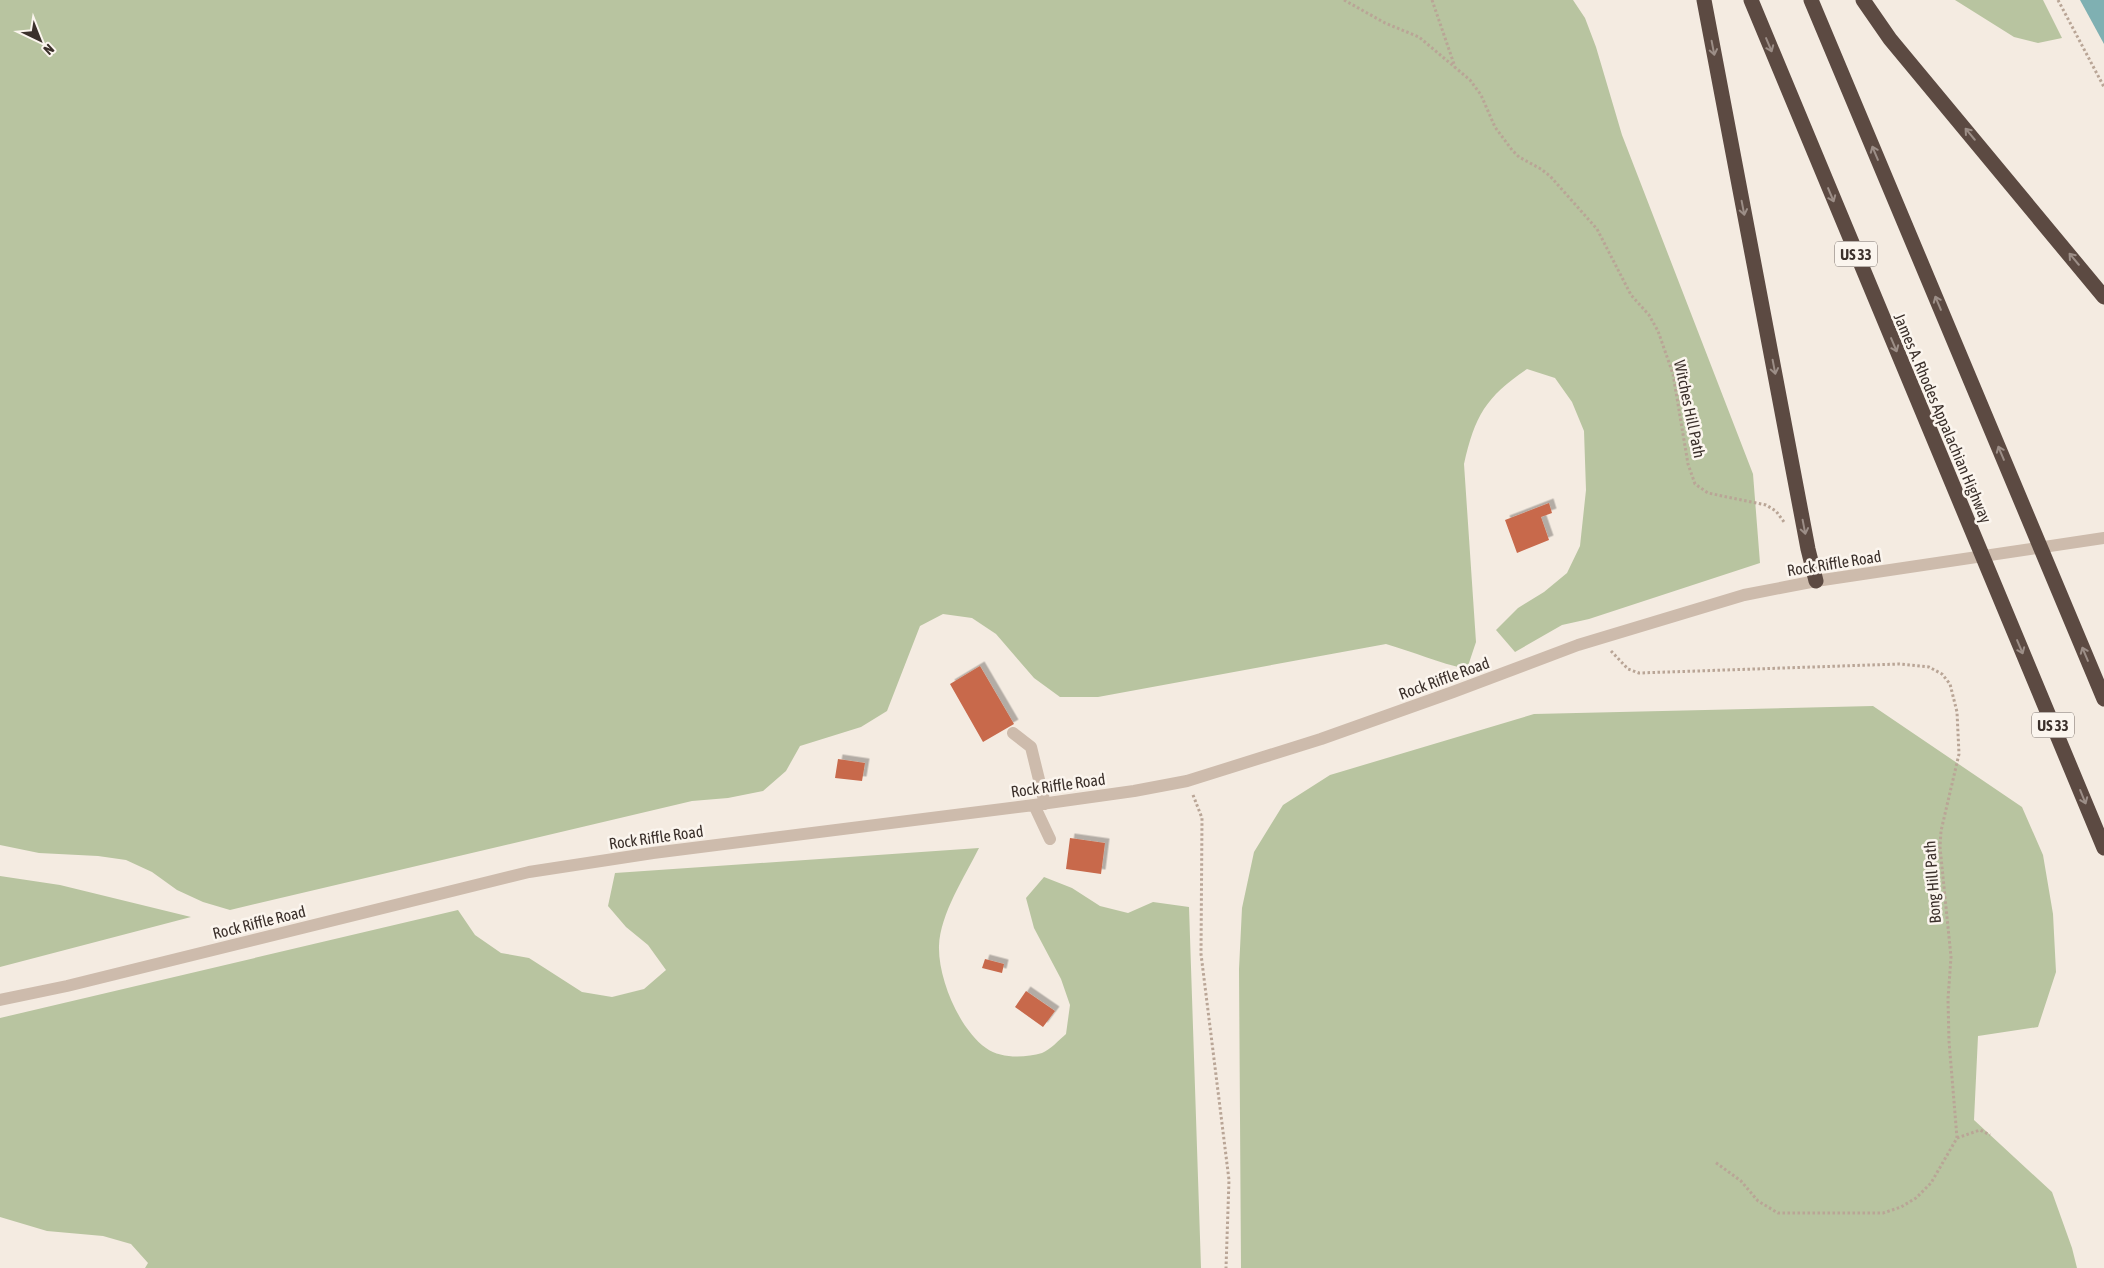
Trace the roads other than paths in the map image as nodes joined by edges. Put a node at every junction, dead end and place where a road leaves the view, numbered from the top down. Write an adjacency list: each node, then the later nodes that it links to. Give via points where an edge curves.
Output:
1 (1704, 0): 7 (highway, one-way to 7)
2 (1751, 0): 12 (highway, James A. Rhodes Appalachian Highway / US 33, one-way to 12)
3 (1811, 0): 8 (highway, one-way to 3)
4 (1863, 0): 5 (highway, one-way to 4, via 1890,39)
5 (2104, 297)
6 (2104, 538): 7 (street, Rock Riffle Road)
7 (1816, 581): 10 (street, Rock Riffle Road, via 1744,596 1602,638 1321,739 1187,781)
8 (2104, 699)
9 (1013, 733): 10 (street, via 1031,747)
10 (1040, 805): 11 (street); 13 (street, Rock Riffle Road, via 654,853 529,872)
11 (1050, 839)
12 (2104, 848)
13 (0, 1000)

